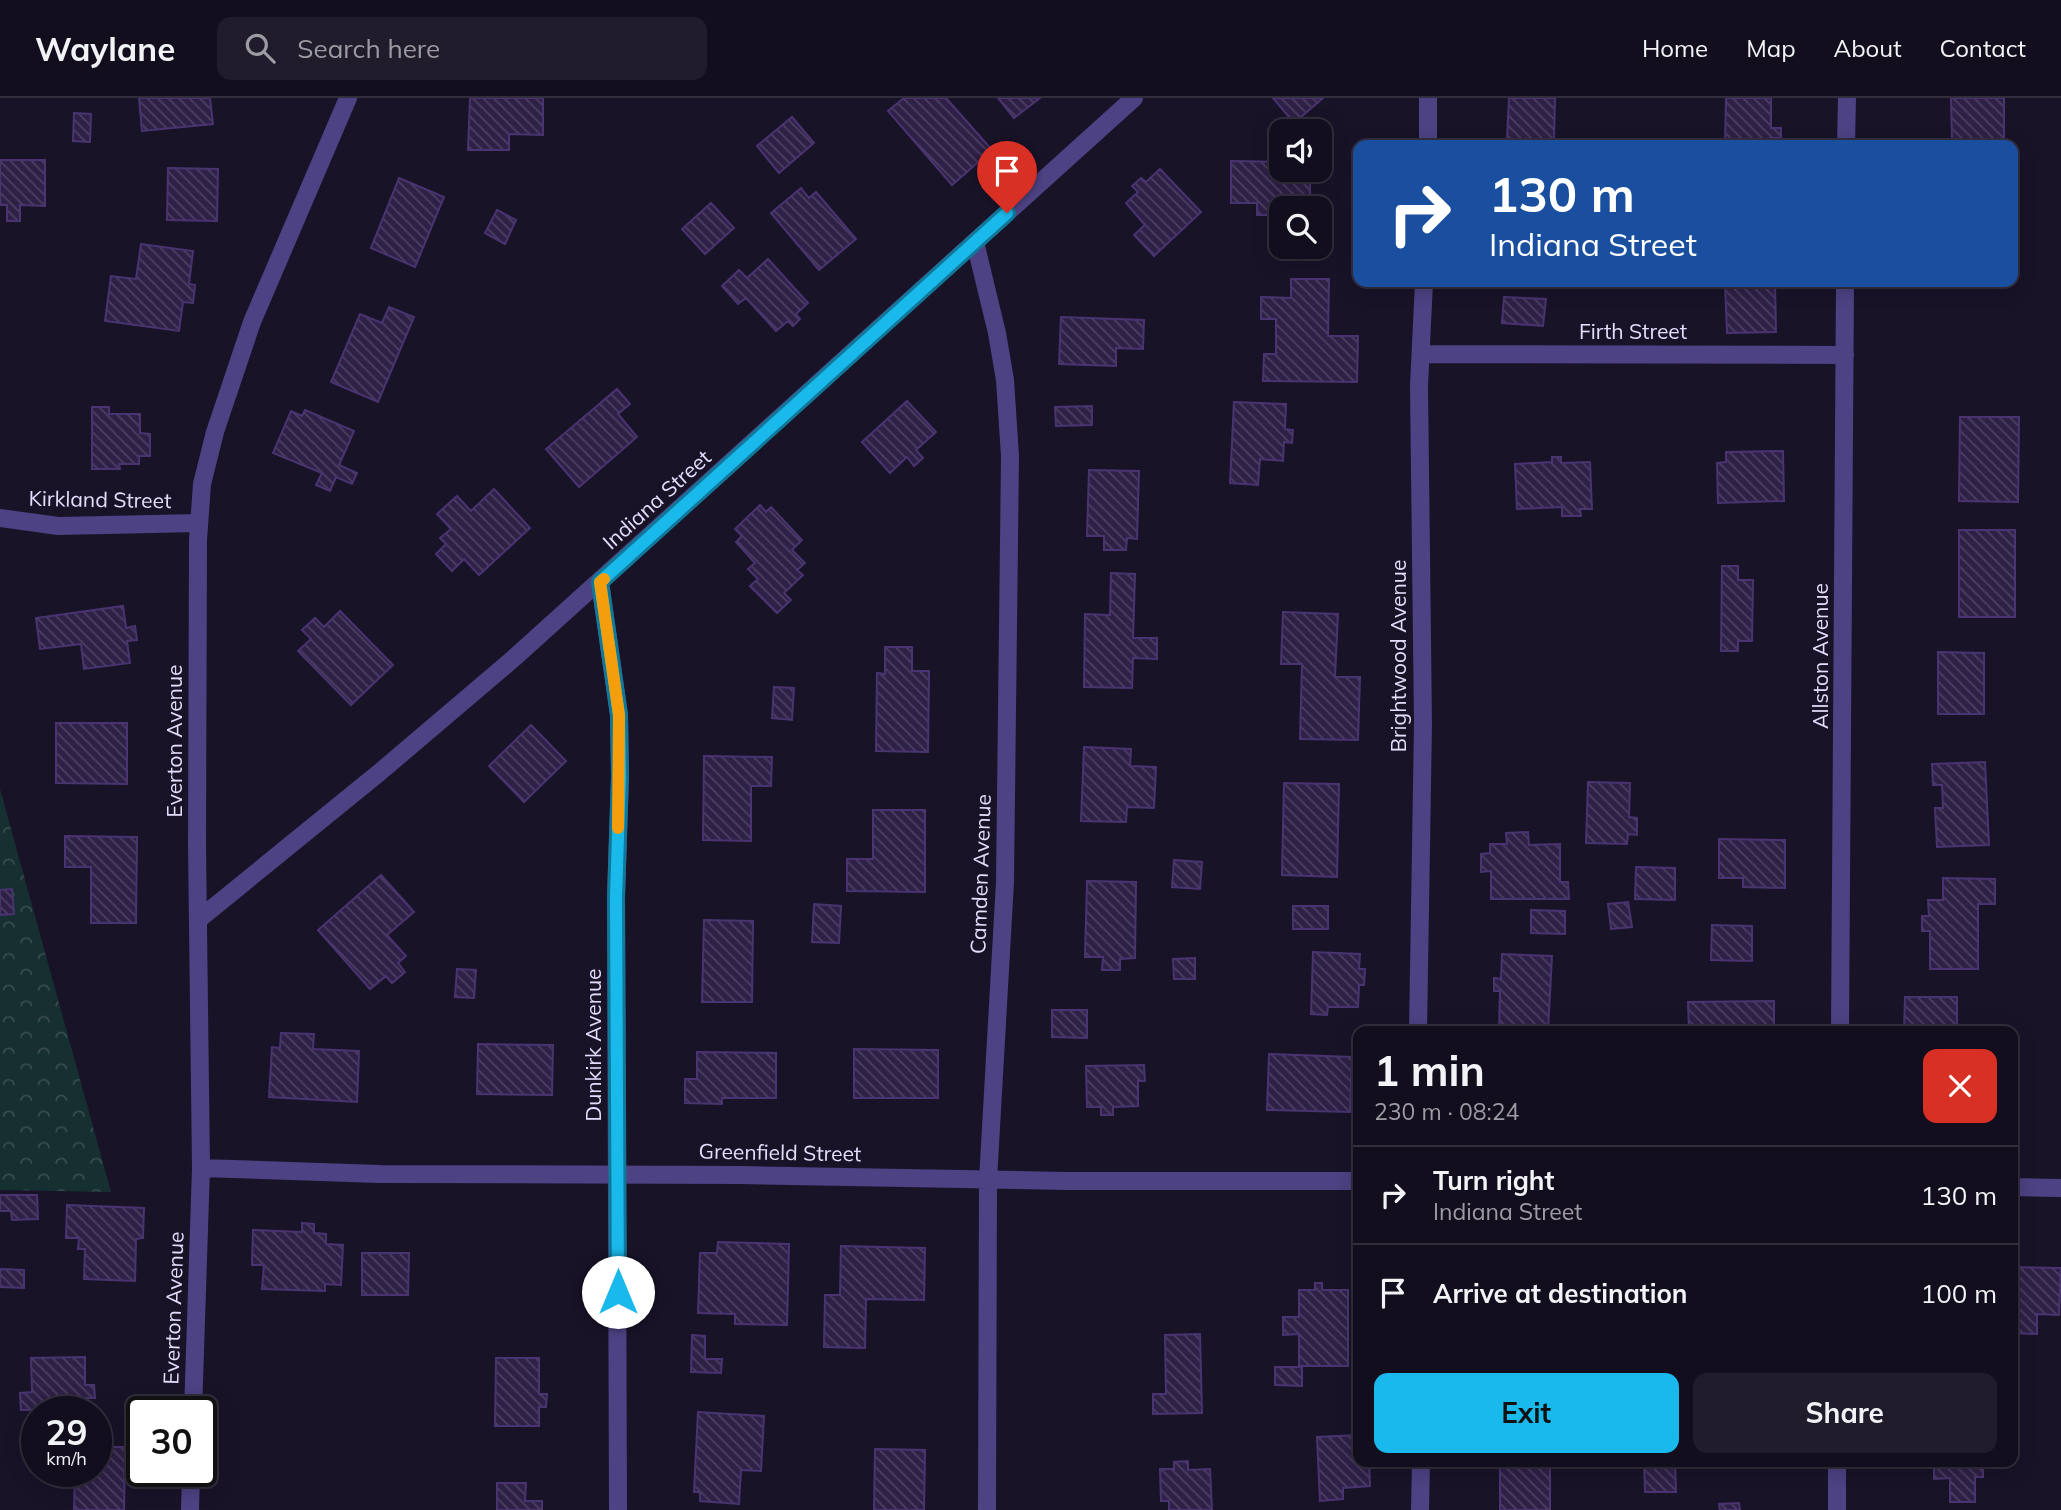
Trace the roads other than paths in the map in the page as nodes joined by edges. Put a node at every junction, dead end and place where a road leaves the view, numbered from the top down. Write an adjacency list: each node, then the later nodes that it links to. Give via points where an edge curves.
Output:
1 (348, 98): 13 (street, Everton Avenue, via 252,322 215,432 202,484)
2 (1134, 98): 7 (street, Indiana Street)
3 (1428, 98): 5 (street)
4 (1847, 98): 6 (street)
5 (1428, 140)
6 (1846, 140)
7 (975, 242): 14 (street, Indiana Street); 20 (street, Camden Avenue, via 1005,380 1010,457 1005,882)
8 (1423, 287): 10 (street, Brightwood Avenue)
9 (1845, 287): 11 (street, Allston Avenue)
10 (1420, 354): 11 (street, Firth Street); 16 (street, Brightwood Avenue, via 1423,724)
11 (1844, 355): 17 (street, Allston Avenue)
12 (0, 518): 13 (street, Kirkland Street, via 58,526)
13 (200, 523): 15 (street, Everton Avenue)
14 (600, 582): 15 (street, Indiana Street, via 469,698); 19 (street, Dunkirk Avenue, via 619,715)
15 (198, 920): 18 (street, Everton Avenue)
16 (1418, 1026)
17 (1840, 1026)
18 (201, 1168): 19 (street, Greenfield Street); 24 (street, Everton Avenue)
19 (618, 1174): 20 (street, Greenfield Street); 29 (street, Dunkirk Avenue)
20 (988, 1180): 21 (street, Greenfield Street); 30 (street, Camden Avenue)
21 (1353, 1181)
22 (2018, 1187): 23 (street)
23 (2061, 1188)
24 (194, 1396)
25 (1421, 1467): 31 (street)
26 (1838, 1467): 32 (street)
27 (191, 1487): 28 (street)
28 (190, 1510)
29 (618, 1510)
30 (987, 1510)
31 (1420, 1510)
32 (1838, 1510)

